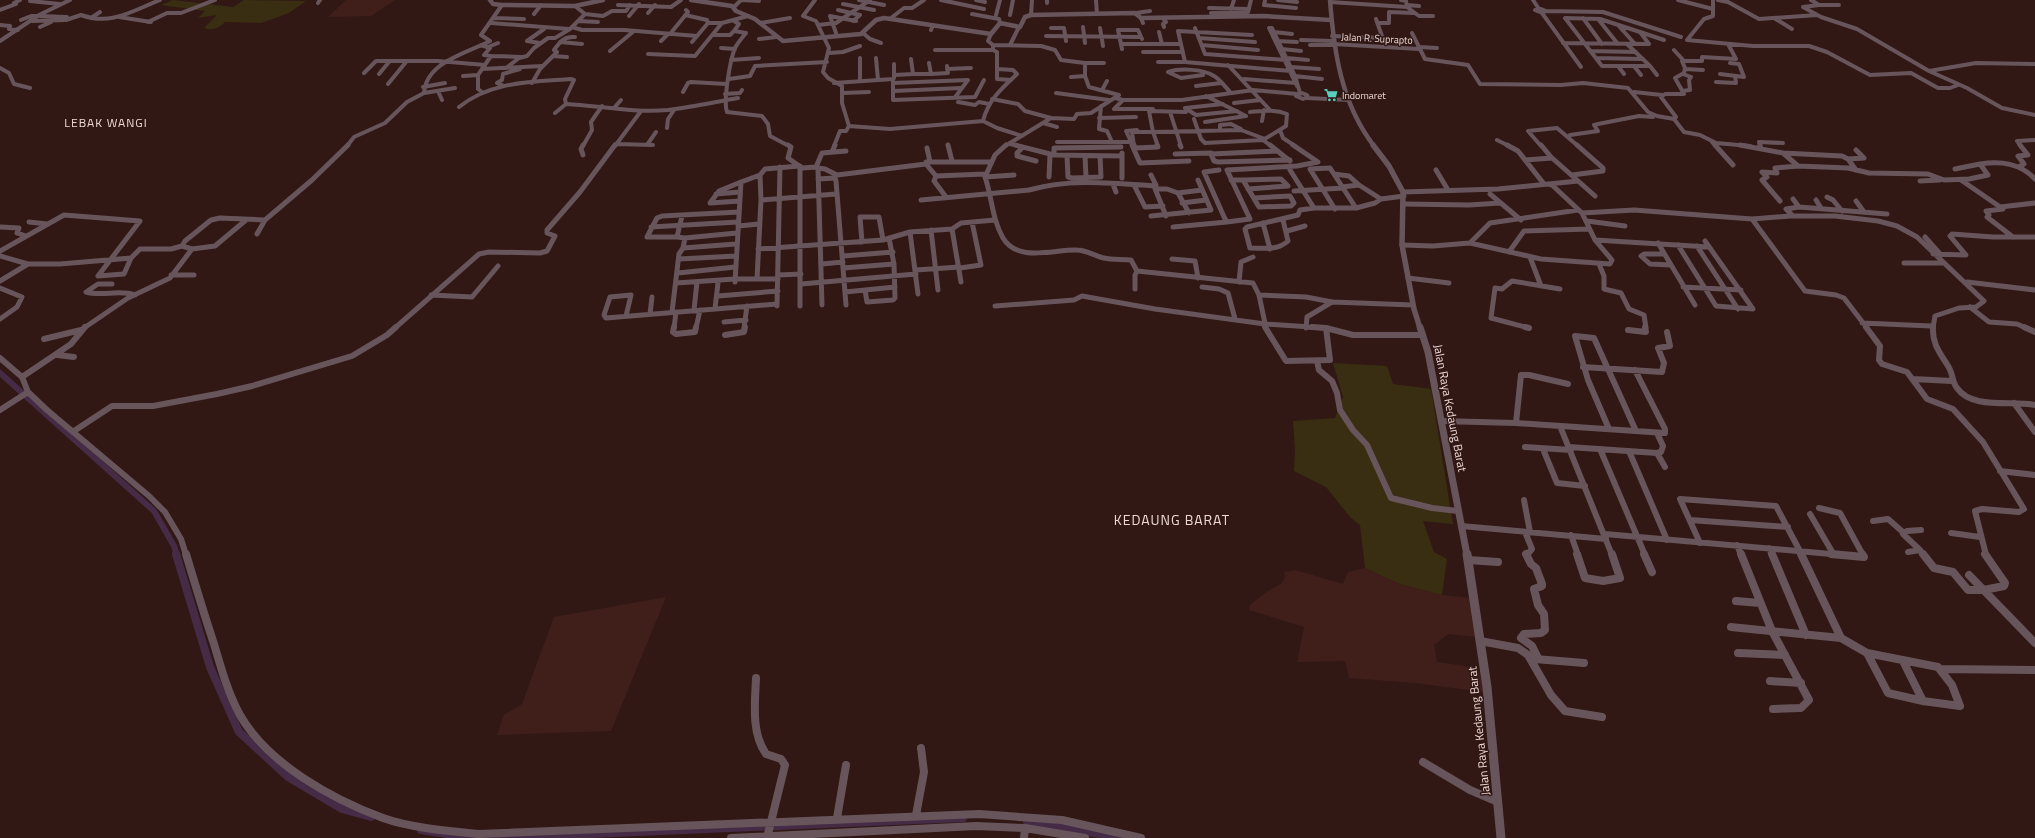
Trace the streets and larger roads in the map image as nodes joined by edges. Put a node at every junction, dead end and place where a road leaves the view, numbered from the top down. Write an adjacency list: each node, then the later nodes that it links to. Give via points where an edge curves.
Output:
1 (20, 0): 31 (street); 60 (street)
2 (70, 0): 37 (street)
3 (160, 0): 87 (street)
4 (215, 0): 87 (street, via 181,13 167,13 150,22)
5 (490, 0): 41 (street, via 493,4)
6 (603, 0): 49 (street)
7 (681, 0): 45 (street, via 673,7)
8 (691, 0): 9 (street)
9 (700, 0): 52 (street)
10 (741, 0): 32 (street); 52 (street)
11 (815, 0): 118 (street, via 803,14 814,19)
12 (858, 0): 33 (street)
13 (924, 0): 94 (street, via 912,8 904,8)
14 (941, 0): 36 (street)
15 (959, 0): 36 (street)
16 (976, 0): 40 (street, via 985,2)
17 (1000, 0): 79 (street)
18 (1013, 0): 80 (street)
19 (1032, 0): 81 (street)
20 (1096, 0): 76 (street)
21 (1234, 0): 58 (street)
22 (1253, 0): 72 (street)
23 (1265, 0): 56 (street, via 1264,5)
24 (1278, 0): 35 (street)
25 (1402, 0): 50 (street, via 1406,1)
26 (1533, 0): 67 (street)
27 (1678, 0): 59 (street)
28 (1713, 0): 59 (street)
29 (1718, 0): 98 (street, via 1728,2 1758,19)
30 (1811, 0): 47 (street)
31 (29, 1): 37 (street)
32 (759, 1)
33 (869, 1): 46 (street); 53 (street)
34 (1330, 1): 50 (street); 104 (street)
35 (1297, 2)
36 (955, 3): 54 (street)
37 (63, 4): 83 (street)
38 (639, 4): 44 (street); 45 (street); 84 (street)
39 (842, 4): 53 (street)
40 (983, 4): 54 (street); 57 (street)
41 (502, 5): 42 (street); 91 (street)
42 (541, 5): 49 (street); 74 (street)
43 (618, 5): 44 (street)
44 (630, 5): 75 (street, via 626,11 612,11 603,16)
45 (655, 5): 68 (street)
46 (884, 5)
47 (1819, 5): 48 (street); 82 (street, via 1803,6)
48 (1839, 5)
49 (576, 6): 75 (street)
50 (1407, 6): 51 (street); 73 (street)
51 (1418, 6)
52 (734, 7): 85 (street, via 736,11)
53 (860, 7): 63 (street); 69 (street)
54 (979, 8): 57 (street); 88 (street, via 972,14)
55 (1209, 8): 58 (street)
56 (1296, 8)
57 (984, 9): 88 (street)
58 (1231, 9): 72 (street)
59 (1713, 9): 185 (street, via 1713,16 1704,19 1687,39)
60 (0, 10)
61 (686, 10): 78 (street, via 688,12)
62 (838, 10): 69 (street)
63 (874, 10)
64 (79, 11): 77 (street)
65 (1150, 11): 70 (street)
66 (100, 12): 90 (street)
67 (1544, 12): 155 (street, via 1603,12); 175 (street)
68 (648, 13)
69 (852, 13): 93 (street); 93 (street, via 860,16 855,21)
70 (1136, 13): 76 (street); 95 (street)
71 (1211, 13): 72 (street)
72 (1248, 13): 96 (street); 104 (street)
73 (1416, 13): 86 (street, via 1420,16); 159 (street, via 1389,12 1389,23 1377,21)
74 (534, 14)
75 (585, 14): 107 (street)
76 (1097, 14): 81 (street)
77 (81, 15): 89 (street); 90 (street)
78 (685, 15): 110 (street, via 704,18); 140 (street)
79 (996, 15)
80 (1010, 15)
81 (1032, 15): 122 (street, via 1025,16)
82 (1816, 15): 98 (street); 260 (street, via 1857,29)
83 (38, 16): 89 (street); 101 (street); 105 (street)
84 (629, 16)
85 (748, 16): 106 (street); 114 (street)
86 (1433, 16)
87 (117, 17): 90 (street, via 107,21)
88 (986, 17): 112 (street, via 999,20)
89 (74, 18): 102 (street)
90 (90, 18)
91 (494, 18): 99 (street); 109 (street)
92 (790, 18): 114 (street)
93 (843, 18): 115 (street); 115 (street, via 830,16)
94 (891, 18): 103 (street); 139 (street, via 877,18)
95 (1141, 18): 96 (street); 113 (street)
96 (1163, 18): 127 (street, via 1166,22 1163,24)
97 (1582, 18): 100 (street); 176 (street, via 1564,18); 181 (street)
98 (1774, 18): 130 (street)
99 (524, 19)
100 (1598, 19): 116 (street); 182 (street)
101 (21, 20)
102 (55, 20): 105 (street); 121 (street)
103 (907, 20): 119 (street); 120 (street)
104 (1331, 20): 166 (street)
105 (32, 21): 131 (street)
106 (734, 21): 111 (street); 134 (street, via 739,24)
107 (578, 22): 108 (street); 124 (street)
108 (598, 22)
109 (491, 23): 128 (street, via 520,24); 186 (street, via 480,36 490,41)
110 (708, 23): 111 (street); 147 (street)
111 (722, 23): 144 (street)
112 (1000, 23): 122 (street); 141 (street)
113 (1143, 23)
114 (760, 24): 152 (street)
115 (833, 24): 118 (street); 135 (street)
116 (1618, 24): 138 (street); 184 (street)
117 (0, 25): 131 (street)
118 (818, 25): 157 (street)
119 (933, 25): 132 (street); 141 (street)
120 (901, 26)
121 (40, 27)
122 (1019, 27): 188 (street)
123 (1083, 27): 150 (street)
124 (571, 28): 128 (street); 133 (street); 156 (street)
125 (1051, 28): 149 (street, via 1064,27)
126 (1100, 28): 151 (street)
127 (1164, 28)
128 (544, 29): 168 (street, via 527,41)
129 (1195, 29): 158 (street); 170 (street, via 1252,35); 180 (street, via 1178,32)
130 (1792, 29)
131 (18, 30): 161 (street)
132 (931, 30)
133 (634, 31): 140 (street); 204 (street)
134 (734, 31): 144 (street, via 730,35); 198 (street, via 746,32)
135 (836, 32)
136 (1159, 32): 179 (street)
137 (1274, 32): 142 (street); 165 (street); 165 (street, via 1269,28)
138 (1640, 32): 167 (street); 184 (street, via 1649,44)
139 (863, 33): 157 (street); 173 (street)
140 (669, 34): 147 (street); 163 (street)
141 (991, 34): 187 (street, via 988,42)
142 (1292, 34)
143 (1412, 34): 196 (street)
144 (714, 35): 211 (street, via 694,56)
145 (538, 36): 168 (street)
146 (575, 36): 162 (street)
147 (697, 36): 169 (street)
148 (1046, 36): 149 (street)
149 (1065, 36): 150 (street); 164 (street)
150 (1084, 36): 151 (street); 174 (street)
151 (1102, 36): 153 (street); 192 (street)
152 (776, 37): 157 (street, via 784,41); 160 (street)
153 (1119, 37): 154 (street); 154 (street, via 1118,30 1138,30); 178 (street, via 1121,47)
154 (1141, 37): 178 (street)
155 (1681, 37)
156 (555, 38): 162 (street); 172 (street, via 548,38)
157 (823, 38): 210 (street)
158 (1198, 38): 170 (street); 189 (street)
159 (1383, 38): 166 (street); 194 (street)
160 (759, 39)
161 (0, 41)
162 (562, 41): 177 (street); 213 (street, via 554,50 557,51)
163 (660, 41)
164 (1066, 41)
165 (1277, 41): 166 (street); 199 (street); 224 (street)
166 (1333, 41): 190 (street); 194 (street, Jalan R. Suprapto); 329 (street)
167 (1663, 41)
168 (530, 42): 172 (street)
169 (692, 42)
170 (1255, 42): 202 (street)
171 (498, 43): 193 (street)
172 (540, 43): 214 (street, via 527,56)
173 (881, 43)
174 (1085, 43)
175 (1563, 43): 176 (street); 248 (street)
176 (1584, 43): 181 (street); 206 (street)
177 (582, 44)
178 (1144, 44): 179 (street)
179 (1162, 44): 180 (street)
180 (1180, 44): 208 (street)
181 (1602, 44): 182 (street)
182 (1618, 44): 183 (street)
183 (1627, 44): 184 (street); 209 (street)
184 (1635, 44)
185 (1728, 44): 228 (street, via 1736,59 1702,57); 294 (street, via 1755,47 1809,46 1827,52 1870,75 1911,73 1938,88)
186 (481, 45): 193 (street); 231 (street)
187 (993, 45): 188 (street); 201 (street)
188 (1010, 45): 226 (street, via 1048,48 1055,50 1061,60)
189 (1202, 45): 202 (street); 221 (street, via 1204,53 1208,54)
190 (1310, 45)
191 (860, 46): 210 (street, via 843,52)
192 (1103, 46)
193 (488, 47): 212 (street, via 490,49 483,54)
194 (1386, 47): 196 (street, Jalan R. Suprapto)
195 (721, 48): 198 (street)
196 (1419, 48): 197 (street, Jalan R. Suprapto); 311 (street, via 1425,59 1468,65 1477,82 1482,85 1582,83 1626,88)
197 (1438, 48)
198 (735, 49): 223 (street)
199 (1282, 49): 205 (street); 224 (street)
200 (935, 50): 201 (street)
201 (993, 50): 253 (street, via 997,52)
202 (1258, 50): 221 (street)
203 (1674, 50): 227 (street)
204 (610, 51)
205 (1301, 51)
206 (1590, 51): 209 (street); 219 (street)
207 (1143, 52): 208 (street)
208 (1183, 52): 234 (street)
209 (1636, 52): 222 (street)
210 (829, 53): 232 (street)
211 (648, 54)
212 (491, 56): 214 (street); 240 (street)
213 (553, 56): 215 (street); 242 (street)
214 (522, 57): 250 (street)
215 (568, 57)
216 (760, 58): 223 (street)
217 (860, 58): 284 (street)
218 (876, 58): 281 (street)
219 (1596, 58): 222 (street); 245 (street, via 1602,66)
220 (912, 59): 263 (street)
221 (1262, 59): 224 (street)
222 (1643, 59): 247 (street)
223 (731, 60): 277 (street)
224 (1286, 60): 225 (street); 257 (street)
225 (1308, 60)
226 (1072, 61): 236 (street); 243 (street)
227 (1684, 61): 228 (street); 255 (street)
228 (1702, 61): 275 (street, via 1739,64 1744,76)
229 (389, 62): 230 (street); 261 (street, via 374,62); 262 (street)
230 (406, 62): 231 (street); 291 (street)
231 (447, 62): 240 (street); 297 (street, via 429,74)
232 (827, 62): 277 (street, via 755,66 750,76); 289 (street, via 823,72)
233 (1158, 62): 234 (street)
234 (1185, 62): 241 (street)
235 (930, 63): 264 (street)
236 (1084, 63): 237 (street); 273 (street)
237 (1104, 63)
238 (894, 64): 278 (street)
239 (2035, 64): 260 (street, via 1976,63)
240 (485, 65): 256 (street)
241 (1228, 65): 244 (street); 310 (street)
242 (542, 66): 251 (street); 288 (street)
243 (1073, 66)
244 (1233, 66): 257 (street); 279 (street)
245 (1618, 66): 246 (street); 266 (street)
246 (1634, 66): 247 (street); 267 (street)
247 (1650, 66): 271 (street)
248 (1582, 67)
249 (0, 68): 298 (street, via 9,73 14,84)
250 (506, 68): 251 (street); 256 (street)
251 (520, 68): 295 (street, via 517,72 503,74 502,80 498,83)
252 (971, 68): 264 (street, via 947,68 948,73)
253 (997, 69): 283 (street, via 997,78); 283 (street, via 1017,72)
254 (1319, 69): 257 (street)
255 (1685, 69): 258 (street); 268 (street)
256 (482, 70): 270 (street)
257 (1291, 70): 274 (street); 293 (street)
258 (1703, 70)
259 (1914, 70): 260 (street)
260 (1928, 70): 294 (street)
261 (364, 73)
262 (379, 74)
263 (913, 74): 264 (street); 278 (street)
264 (930, 74)
265 (1210, 74): 265 (street, via 1181,78 1168,71 1195,72); 290 (street)
266 (1624, 74)
267 (1641, 74)
268 (1683, 74): 305 (street, via 1675,77); 305 (street, via 1691,78 1691,88)
269 (1720, 74): 275 (street)
270 (478, 75): 272 (street); 306 (street, via 478,89)
271 (1656, 75)
272 (463, 76)
273 (1085, 76): 276 (street); 302 (street, via 1088,87)
274 (1295, 76): 280 (street); 293 (street)
275 (1735, 76): 286 (street, via 1736,84)
276 (1071, 77)
277 (728, 79): 292 (street)
278 (894, 79): 281 (street); 300 (street, via 968,80); 304 (street)
279 (1244, 79): 293 (street); 310 (street)
280 (1322, 79)
281 (878, 80): 284 (street)
282 (984, 80): 318 (street, via 974,96)
283 (1011, 80): 322 (street)
284 (860, 81): 289 (street)
285 (1107, 81): 302 (street)
286 (1716, 82)
287 (445, 83): 297 (street)
288 (532, 83): 295 (street); 332 (street, via 574,80 565,99)
289 (834, 83): 315 (street, via 842,86)
290 (1221, 83): 296 (street); 309 (street)
291 (388, 84)
292 (726, 84): 307 (street, via 690,82); 314 (street)
293 (1297, 84): 316 (street)
294 (1958, 85): 348 (street, via 2002,108)
295 (504, 86): 306 (street)
296 (1196, 86)
297 (423, 87): 312 (street)
298 (30, 88)
299 (455, 88): 303 (street)
300 (961, 88): 304 (street); 318 (street)
301 (742, 90): 314 (street, via 740,93)
302 (1102, 90): 321 (street, via 1119,95)
303 (438, 91): 312 (street); 323 (street)
304 (893, 91): 318 (street, via 893,100)
305 (1682, 91): 317 (street, via 1684,95)
306 (482, 92): 338 (street)
307 (683, 92)
308 (869, 92): 315 (street)
309 (1230, 92): 310 (street); 319 (street)
310 (1253, 92): 316 (street); 328 (street)
311 (1634, 92): 317 (street); 349 (street, via 1641,105)
312 (424, 93): 509 (street, via 407,102 385,123 354,137 312,180)
313 (1056, 93): 325 (street)
314 (725, 94): 330 (street)
315 (843, 94): 360 (street, via 842,103)
316 (1298, 95): 329 (street)
317 (1662, 95): 354 (street, via 1661,98 1676,117)
318 (956, 96)
319 (1206, 96): 327 (street); 334 (street)
320 (738, 98): 330 (street)
321 (1115, 98): 325 (street); 326 (street)
322 (992, 99): 333 (street); 350 (street, via 1018,104 1025,111)
323 (442, 100)
324 (621, 100): 339 (street)
325 (1109, 100): 337 (street)
326 (1123, 100): 327 (street); 341 (street, via 1114,109)
327 (1182, 100): 341 (street)
328 (1260, 100): 335 (street); 342 (street)
329 (1348, 100): 474 (street, via 1362,131 1389,166)
330 (726, 101): 340 (street); 415 (street, via 727,112 754,114 764,118 770,136 791,147 788,158)
331 (958, 102): 333 (street)
332 (566, 104): 336 (street); 347 (street)
333 (989, 104): 356 (street)
334 (1223, 104): 341 (street); 344 (street)
335 (1234, 104)
336 (602, 106): 339 (street); 397 (street, via 591,122 592,130 581,149)
337 (1101, 106): 350 (street, via 1090,113 1077,114 1074,119); 351 (street)
338 (459, 107)
339 (614, 108): 343 (street)
340 (674, 110): 343 (street); 362 (street, via 668,119)
341 (1185, 110): 344 (street, via 1196,115); 345 (street)
342 (1266, 110): 346 (street); 357 (street); 363 (street, via 1286,114 1286,126)
343 (641, 111): 380 (street)
344 (1237, 111): 358 (street, via 1246,116)
345 (1170, 112): 365 (street); 368 (street, via 1149,111)
346 (1250, 112)
347 (555, 113)
348 (2034, 114): 355 (street)
349 (1653, 117): 354 (street); 370 (street, via 1639,116 1598,124 1594,125 1598,130)
350 (1051, 118): 359 (street)
351 (1099, 118): 352 (street); 376 (street, via 1099,129 1107,130)
352 (1136, 118)
353 (1194, 118): 366 (street)
354 (1674, 119): 374 (street, via 1684,132 1700,135)
355 (2035, 119)
356 (983, 121): 360 (street, via 890,129); 369 (street)
357 (1262, 121)
358 (1205, 122)
359 (1043, 123): 361 (street); 369 (street)
360 (849, 126): 393 (street, via 838,134)
361 (1057, 127)
362 (667, 128)
363 (1282, 129): 371 (street); 416 (street, via 1283,138 1318,162)
364 (1148, 130): 378 (street, via 1127,130)
365 (1176, 131): 366 (street); 368 (street); 386 (street)
366 (1198, 131): 371 (street, via 1243,130); 371 (street, via 1205,142)
367 (656, 132): 382 (street)
368 (1154, 132): 368 (street, via 1131,133 1136,148 1158,147)
369 (1022, 136): 381 (street)
370 (1569, 137): 403 (street, via 1557,128 1528,131); 431 (street, via 1603,168 1603,171)
371 (1264, 139): 392 (street)
372 (1497, 140): 406 (street, via 1518,151)
373 (2035, 140): 418 (street, via 2016,140 2028,154 2018,156 2024,164)
374 (1711, 141): 389 (street, via 1718,144); 414 (street)
375 (1057, 142): 376 (street)
376 (1112, 142): 377 (street)
377 (1120, 142): 378 (street); 385 (street)
378 (1129, 142): 409 (street, via 1141,164)
379 (1783, 143): 389 (street, via 1759,142)
380 (616, 144): 382 (street); 633 (street, via 547,230 547,233 555,236 547,251 479,254)
381 (1010, 144): 388 (street); 410 (street, via 1000,149)
382 (647, 145): 383 (street)
383 (653, 145)
384 (948, 145): 407 (street)
385 (1121, 147): 398 (street, via 1054,148); 402 (street)
386 (1182, 147)
387 (928, 148): 412 (street)
388 (1022, 148): 398 (street); 408 (street, via 1017,156)
389 (1762, 148): 396 (street)
390 (1856, 150): 404 (street, via 1864,159)
391 (846, 151): 393 (street)
392 (1277, 151): 395 (street); 405 (street)
393 (832, 152): 420 (street, via 822,153)
394 (1175, 154): 395 (street)
395 (1211, 154): 411 (street)
396 (1783, 154): 404 (street, via 1842,156); 417 (street)
397 (583, 155)
398 (1052, 155): 399 (street); 435 (street)
399 (1067, 156): 400 (street); 434 (street, via 1068,177)
400 (1084, 156): 401 (street); 434 (street)
401 (1100, 156): 402 (street); 434 (street, via 1102,177)
402 (1121, 156): 436 (street)
403 (1552, 158): 406 (street); 431 (street)
404 (1848, 159): 425 (street)
405 (1290, 160): 411 (street); 416 (street)
406 (1525, 160): 448 (street)
407 (952, 161): 410 (street); 412 (street)
408 (1036, 161)
409 (1189, 161)
410 (991, 162): 433 (street)
411 (1215, 162): 422 (street)
412 (928, 163): 420 (street, via 837,175); 432 (street)
413 (1980, 164): 418 (street); 421 (street); 443 (street, via 1988,175)
414 (1733, 165)
415 (800, 166): 419 (street); 420 (street); 469 (street)
416 (1297, 166): 426 (street)
417 (1798, 166): 425 (street); 482 (street, via 1775,168 1777,173 1762,172 1767,177 1762,180)
418 (2020, 166): 438 (street)
419 (780, 167): 428 (street, via 765,170); 472 (street)
420 (817, 168): 437 (street)
421 (1955, 169)
422 (1219, 170): 426 (street); 516 (street, via 1204,172)
423 (1290, 170): 458 (street)
424 (1436, 170): 456 (street)
425 (1856, 170): 442 (street, via 1869,173 1928,174)
426 (1227, 171): 440 (street)
427 (1334, 174): 450 (street, via 1349,176); 451 (street); 454 (street, via 1328,167 1310,170)
428 (760, 175): 446 (street); 477 (street)
429 (1014, 175): 433 (street)
430 (1151, 175): 452 (street)
431 (1572, 175): 444 (street)
432 (936, 176): 433 (street); 470 (street, via 934,181)
433 (985, 176): 465 (street)
434 (1086, 177)
435 (1049, 178)
436 (1122, 178)
437 (818, 179): 464 (street, via 835,178); 467 (street)
438 (2035, 179)
439 (1198, 180): 455 (street)
440 (1231, 180): 441 (street); 516 (street, via 1250,219)
441 (1244, 180): 453 (street); 453 (street, via 1281,179 1288,186)
442 (1942, 180): 443 (street); 445 (street)
443 (1961, 180): 490 (street)
444 (1578, 181): 448 (street); 468 (street)
445 (1920, 181)
446 (741, 182): 460 (street); 463 (street)
447 (1113, 184): 449 (street); 461 (street); 465 (street, via 1043,186)
448 (1547, 184): 456 (street, via 1498,189); 497 (street)
449 (1134, 185): 452 (street); 488 (street, via 1145,207)
450 (1359, 185): 451 (street); 459 (street)
451 (1342, 187): 454 (street); 492 (street)
452 (1155, 188): 462 (street); 488 (street)
453 (1248, 189): 473 (street)
454 (1324, 189): 458 (street); 494 (street)
455 (1202, 190): 462 (street, via 1192,189); 479 (street)
456 (1448, 190): 474 (street)
457 (1294, 191): 458 (street)
458 (1303, 191): 491 (street)
459 (1367, 191): 475 (street); 486 (street)
460 (740, 192): 463 (street); 481 (street)
461 (1116, 192)
462 (1178, 193): 485 (street)
463 (714, 194): 481 (street, via 711,203)
464 (836, 194): 467 (street); 547 (street)
465 (991, 194): 470 (street); 510 (street)
466 (1490, 194): 487 (street)
467 (818, 195): 469 (street); 550 (street)
468 (1595, 196)
469 (800, 197): 472 (street); 555 (street)
470 (946, 197): 478 (street)
471 (1827, 197): 498 (street)
472 (780, 198): 477 (street); 557 (street)
473 (1254, 198): 473 (street, via 1260,207 1291,206 1294,203 1290,196)
474 (1404, 198): 475 (street); 487 (street, via 1469,205); 553 (street, Jalan Raya Kedaung Barat)
475 (1381, 199): 486 (street)
476 (1793, 199): 489 (street)
477 (761, 200): 520 (street)
478 (921, 200)
479 (1206, 200): 485 (street); 501 (street, via 1211,210)
480 (1816, 200): 493 (street)
481 (740, 201): 499 (street)
482 (1780, 201)
483 (1856, 201): 500 (street)
484 (2035, 202): 490 (street)
485 (1182, 203): 501 (street)
486 (1375, 203): 492 (street)
487 (1500, 203): 512 (street)
488 (1163, 206): 504 (street)
489 (1799, 207): 493 (street); 505 (street, via 1786,209)
490 (2000, 207): 538 (street, via 2003,210 1986,211 1989,215 1987,217)
491 (1314, 208): 494 (street); 511 (street, via 1300,210 1298,215)
492 (1356, 208): 494 (street)
493 (1821, 208): 498 (street)
494 (1335, 209)
495 (1883, 209): 500 (street, via 1887,214)
496 (222, 211): 506 (street)
497 (1580, 211): 507 (street, via 1626,210); 512 (street); 513 (street)
498 (1842, 211): 500 (street)
499 (739, 212): 502 (street); 519 (street)
500 (1864, 212)
501 (1189, 213): 504 (street)
502 (682, 216): 521 (street); 525 (street, via 662,216 657,218)
503 (1151, 216): 504 (street)
504 (1166, 216)
505 (1792, 216): 507 (street); 567 (street, via 1890,223 1913,235)
506 (220, 218): 508 (street); 554 (street, via 205,223)
507 (1752, 219): 656 (street, via 1805,291 1840,296)
508 (246, 220): 509 (street); 560 (street, via 215,246)
509 (265, 220): 534 (street)
510 (995, 220): 515 (street); 591 (street, via 1004,239 1023,252 1079,250 1104,258 1131,260)
511 (1283, 220): 517 (street); 531 (street)
512 (1523, 220): 530 (street); 548 (street, via 1490,223)
513 (1588, 221): 523 (street); 528 (street)
514 (29, 222): 518 (street)
515 (972, 222): 527 (street, via 958,224); 588 (street, via 981,265)
516 (1227, 222): 526 (street)
517 (1263, 223): 562 (street); 562 (street, via 1245,229 1250,248)
518 (47, 224): 535 (street); 575 (street, via 64,215 140,221)
519 (738, 224): 520 (street); 521 (street); 533 (street)
520 (759, 224): 561 (street)
521 (680, 226): 525 (street); 536 (street)
522 (1305, 226): 531 (street)
523 (1625, 226)
524 (0, 227): 535 (street, via 19,228 17,233)
525 (651, 227): 536 (street, via 648,238)
526 (1173, 227)
527 (952, 229): 529 (street); 588 (street)
528 (1589, 229): 530 (street); 544 (street)
529 (931, 230): 532 (street); 590 (street)
530 (1535, 230): 565 (street, via 1520,233)
531 (1287, 231): 562 (street, via 1288,241 1285,245)
532 (910, 232): 541 (street); 592 (street)
533 (737, 233): 540 (street); 549 (street)
534 (257, 234)
535 (26, 236): 563 (street)
536 (677, 237): 540 (street)
537 (1925, 237): 568 (street)
538 (2013, 237): 539 (street); 571 (street, via 1951,234 1966,254)
539 (2035, 237)
540 (685, 238): 559 (street)
541 (889, 238): 543 (street); 564 (street)
542 (1948, 238): 571 (street)
543 (883, 240): 546 (street); 546 (street, via 879,216 860,216)
544 (1595, 240): 551 (street); 584 (street, via 1612,260 1610,264)
545 (1705, 241): 558 (street)
546 (862, 242): 547 (street)
547 (841, 243): 550 (street); 577 (street)
548 (1470, 243): 553 (street); 565 (street)
549 (736, 244): 559 (street); 570 (street)
550 (821, 244): 555 (street); 582 (street)
551 (1658, 244): 552 (street); 566 (street)
552 (1678, 244): 556 (street); 619 (street)
553 (1402, 245): 600 (street, Jalan Raya Kedaung Barat)
554 (182, 246): 560 (street); 574 (street, via 171,249 140,249)
555 (800, 246): 557 (street); 594 (street)
556 (1697, 246): 558 (street); 621 (street)
557 (778, 247): 561 (street); 598 (street)
558 (1709, 247): 625 (street)
559 (683, 248): 576 (street)
560 (192, 249): 596 (street)
561 (758, 249): 601 (street)
562 (1270, 249)
563 (0, 251)
564 (893, 252): 577 (street); 583 (street)
565 (1509, 252): 573 (street)
566 (1664, 254): 585 (street); 585 (street, via 1641,256 1643,261 1649,264)
567 (1933, 254): 568 (street); 580 (street)
568 (1941, 255): 571 (street)
569 (0, 256): 581 (street)
570 (736, 256): 576 (street); 587 (street)
571 (1964, 256)
572 (1253, 257): 607 (street, via 1241,262)
573 (1530, 257): 584 (street); 614 (street)
574 (131, 258): 575 (street); 575 (street, via 124,274 98,276)
575 (112, 259): 581 (street)
576 (679, 259): 593 (street)
577 (843, 259): 582 (street); 589 (street)
578 (1172, 259): 599 (street, via 1196,261)
579 (1904, 263): 580 (street)
580 (1943, 263): 608 (street)
581 (28, 264): 604 (street)
582 (822, 264): 605 (street)
583 (894, 264): 589 (street); 597 (street)
584 (1600, 264): 663 (street, via 1604,276 1604,289 1621,293 1629,309 1644,315 1646,332)
585 (1671, 265): 617 (street)
586 (498, 266): 633 (street, via 472,297)
587 (735, 267): 593 (street); 602 (street)
588 (959, 267): 590 (street); 606 (street)
589 (843, 268): 603 (street)
590 (936, 268): 592 (street); 623 (street)
591 (1137, 271): 599 (street); 620 (street)
592 (916, 272): 597 (street); 630 (street)
593 (678, 273): 613 (street)
594 (801, 274): 598 (street); 612 (street)
595 (194, 275): 596 (street)
596 (172, 276): 632 (street)
597 (895, 276): 603 (street); 615 (street)
598 (778, 277): 601 (street); 627 (street)
599 (1198, 278): 607 (street)
600 (1408, 278): 611 (street); 639 (street, Jalan Raya Kedaung Barat)
601 (757, 279): 602 (street)
602 (736, 280): 609 (street); 610 (street)
603 (844, 280): 605 (street); 628 (street)
604 (0, 281)
605 (822, 282): 612 (street); 637 (street)
606 (961, 282)
607 (1239, 282): 631 (street, via 1255,284)
608 (1967, 282): 626 (street); 644 (street, via 1984,301 1976,307)
609 (697, 283): 610 (street); 613 (street); 647 (street)
610 (718, 283): 634 (street)
611 (1449, 283)
612 (801, 284): 642 (street)
613 (676, 285): 649 (street)
614 (1541, 286): 624 (street); 661 (street, via 1512,281 1502,289 1495,288 1491,318)
615 (895, 287): 622 (street); 622 (street, via 893,300 867,302)
616 (1202, 287): 653 (street, via 1224,290 1231,296)
617 (1684, 287): 619 (street); 640 (street)
618 (0, 288): 652 (street, via 22,297 17,307)
619 (1704, 288): 621 (street); 646 (street, via 1716,306)
620 (1135, 289)
621 (1725, 289): 625 (street); 646 (street)
622 (865, 290): 628 (street)
623 (938, 290)
624 (1560, 290)
625 (1741, 290): 646 (street, via 1753,309)
626 (2035, 290)
627 (778, 291): 634 (street); 641 (street, via 777,305)
628 (845, 292): 638 (street)
629 (101, 293): 632 (street, via 126,292)
630 (918, 294)
631 (1259, 294): 636 (street, via 1306,297); 657 (street)
632 (135, 295): 662 (street)
633 (431, 295): 688 (street, via 387,336 352,356 217,394 153,406 112,406)
634 (718, 296): 645 (street)
635 (652, 297): 650 (street)
636 (1332, 302): 639 (street); 659 (street, via 1307,317)
637 (822, 305)
638 (846, 305)
639 (1413, 305): 667 (street, Jalan Raya Kedaung Barat)
640 (1695, 305)
641 (747, 306): 645 (street); 654 (street)
642 (800, 306)
643 (995, 306): 653 (street, via 1074,300 1082,296 1155,309)
644 (1969, 307): 658 (street, via 1936,316); 665 (street, via 1989,322 2017,324)
645 (715, 308): 648 (street)
646 (1738, 309)
647 (694, 310): 648 (street); 649 (street)
648 (700, 310): 649 (street, via 694,332 676,334 673,332)
649 (674, 312): 650 (street)
650 (650, 314): 651 (street)
651 (626, 316): 651 (street, via 604,318 610,297 631,295)
652 (0, 319)
653 (1235, 319): 657 (street)
654 (746, 320): 655 (street); 666 (street, via 743,332)
655 (724, 322)
656 (1862, 323): 658 (street); 677 (street, via 1881,349 1881,364 1906,371)
657 (1265, 324): 659 (street); 672 (street, via 1284,360)
658 (1931, 326): 678 (street, via 1939,354 1949,366)
659 (1306, 328): 660 (street)
660 (1326, 328): 667 (street, via 1355,335); 672 (street, via 1330,359)
661 (1529, 328)
662 (81, 330): 668 (street); 669 (street, via 71,344)
663 (1628, 330)
664 (1666, 332): 675 (street, via 1670,346 1658,348 1664,363 1662,372)
665 (2035, 332)
666 (725, 335)
667 (1423, 336): 684 (street, Jalan Raya Kedaung Barat)
668 (44, 339)
669 (56, 355): 670 (street); 676 (street)
670 (74, 357)
671 (0, 358): 676 (street)
672 (1317, 361): 704 (street, via 1319,370 1332,381 1338,393 1340,410 1367,445 1391,498 1432,508)
673 (1583, 367): 674 (street); 674 (street, via 1575,336 1594,338); 687 (street)
674 (1608, 369): 675 (street); 689 (street)
675 (1635, 370): 691 (street, via 1665,430 1664,433)
676 (22, 377): 680 (street)
677 (1913, 379): 678 (street); 699 (street, via 1924,397 1950,407 1980,437)
678 (1952, 381): 681 (street, via 1960,392 1975,401)
679 (1568, 384): 685 (street, via 1521,375)
680 (28, 393): 683 (street); 688 (street)
681 (2014, 403): 682 (street); 690 (street)
682 (2035, 405)
683 (0, 410)
684 (1441, 421): 685 (street); 704 (street, Jalan Raya Kedaung Barat)
685 (1516, 423): 686 (street)
686 (1560, 426): 687 (street); 693 (street)
687 (1609, 429): 689 (street)
688 (74, 431): 759 (street, via 165,512 181,540 226,684 240,715 256,737 291,770 319,788 384,818 435,829 479,834)
689 (1636, 431): 691 (street)
690 (2035, 432)
691 (1657, 433): 697 (street, via 1663,446 1661,452)
692 (1525, 447): 694 (street)
693 (1570, 448): 694 (street); 695 (street); 701 (street)
694 (1543, 449): 701 (street, via 1557,483)
695 (1600, 449): 696 (street); 717 (street)
696 (1629, 451): 697 (street); 718 (street)
697 (1657, 453): 698 (street)
698 (1664, 467)
699 (2000, 471): 700 (street); 716 (street, via 2024,510 1975,511)
700 (2035, 475)
701 (1586, 486): 715 (street)
702 (1524, 500): 711 (street)
703 (1819, 508): 725 (street, via 1840,513 1864,555)
704 (1458, 511): 708 (street, Jalan Raya Kedaung Barat)
705 (1810, 514): 725 (street)
706 (1690, 520): 709 (street); 709 (street, via 1680,498 1776,506); 719 (street)
707 (1873, 521): 712 (street, via 1891,520)
708 (1461, 526): 711 (street); 726 (street, Jalan Raya Kedaung Barat)
709 (1788, 527): 723 (street)
710 (1921, 530): 712 (street)
711 (1527, 532): 714 (street); 742 (street, via 1532,549 1526,554 1536,568 1542,584 1534,589 1538,605 1544,614 1545,630 1541,633 1524,634 1521,638 1532,646)
712 (1904, 533): 722 (street, via 1905,537)
713 (1951, 533): 716 (street)
714 (1571, 535): 715 (street); 715 (street, via 1585,578 1616,580 1620,576)
715 (1605, 536): 717 (street)
716 (1980, 536): 730 (street, via 1984,552 2006,583 2004,586)
717 (1636, 538): 718 (street); 728 (street)
718 (1667, 540): 719 (street)
719 (1700, 543): 720 (street)
720 (1737, 545): 721 (street); 732 (street)
721 (1769, 548): 723 (street); 735 (street)
722 (1920, 550): 724 (street); 730 (street, via 1935,569 1953,572 1968,590)
723 (1800, 551): 725 (street); 736 (street)
724 (1908, 552)
725 (1834, 555)
726 (1468, 560): 727 (street); 737 (street, Jalan Raya Kedaung Barat)
727 (1498, 562)
728 (1652, 572)
729 (1969, 575): 730 (street)
730 (1984, 590): 738 (street)
731 (1736, 601): 732 (street)
732 (1760, 603): 734 (street)
733 (1731, 626): 734 (street)
734 (1772, 631): 735 (street); 741 (street)
735 (1806, 635): 736 (street)
736 (1840, 638): 740 (street)
737 (1480, 641): 742 (street, via 1518,648); 756 (street, Jalan Raya Kedaung Barat)
738 (2035, 643)
739 (1738, 653): 741 (street)
740 (1867, 653): 743 (street); 750 (street, via 1886,692)
741 (1785, 655): 749 (street)
742 (1535, 659): 744 (street); 752 (street, via 1551,695 1565,711)
743 (1903, 661): 745 (street); 750 (street)
744 (1584, 663)
745 (1941, 669): 746 (street); 750 (street, via 1959,699 1960,706)
746 (2035, 670)
747 (756, 678): 759 (street, via 755,722 762,750 768,756 781,759 785,765)
748 (1770, 681): 749 (street)
749 (1800, 683): 751 (street, via 1810,700 1801,708)
750 (1923, 701)
751 (1773, 709)
752 (1602, 717)
753 (921, 748): 757 (street, via 924,772)
754 (1423, 762): 756 (street, via 1470,790)
755 (846, 765): 758 (street)
756 (1498, 802): 766 (street, Jalan Raya Kedaung Barat)
757 (916, 815): 758 (street); 765 (street, via 979,814 1062,820)
758 (837, 818): 759 (street)
759 (770, 822): 761 (street)
760 (1025, 828): 761 (street, via 976,826); 763 (street); 764 (street)
761 (768, 836): 762 (street)
762 (730, 838)
763 (1024, 838)
764 (1085, 838)
765 (1141, 838)
766 (1501, 838)

